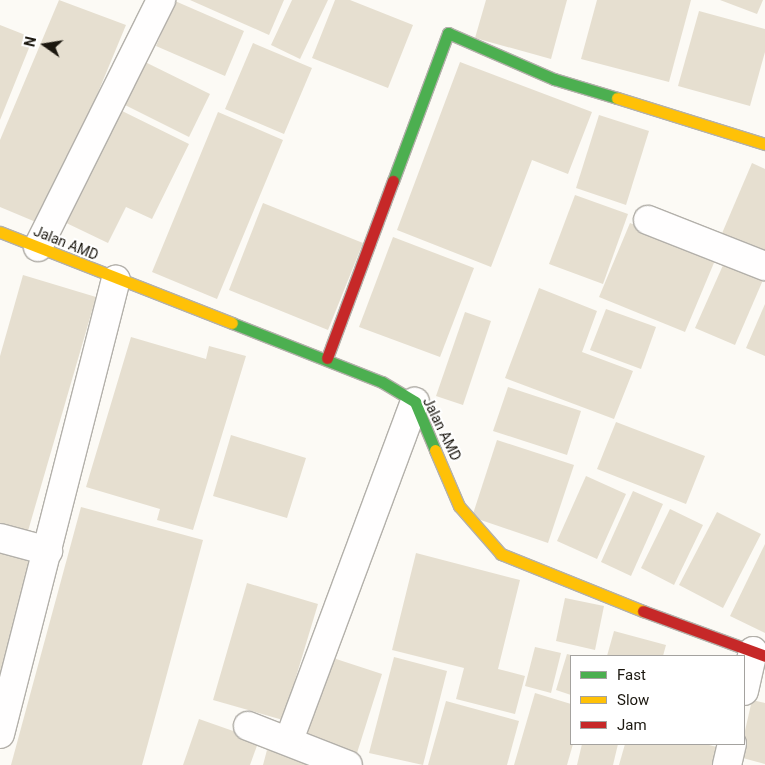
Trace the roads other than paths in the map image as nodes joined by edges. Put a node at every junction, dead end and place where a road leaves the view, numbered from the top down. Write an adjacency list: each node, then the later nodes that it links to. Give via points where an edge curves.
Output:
1 (161, 0): 5 (street)
2 (765, 144): 8 (street, via 554,79 448,33)
3 (648, 220): 6 (street)
4 (0, 232): 5 (street, Jalan AMD)
5 (38, 247): 7 (street, Jalan AMD)
6 (765, 266)
7 (116, 280): 8 (street, Jalan AMD); 11 (street)
8 (327, 358): 9 (street, Jalan AMD)
9 (415, 402): 12 (street, Jalan AMD, via 459,506 501,554 522,566); 16 (street)
10 (0, 538): 11 (street)
11 (48, 551): 15 (street)
12 (759, 653): 13 (street)
13 (745, 689)
14 (248, 726): 16 (street)
15 (0, 734)
16 (288, 740): 18 (street)
17 (732, 745): 19 (street)
18 (348, 765)
19 (727, 765)

